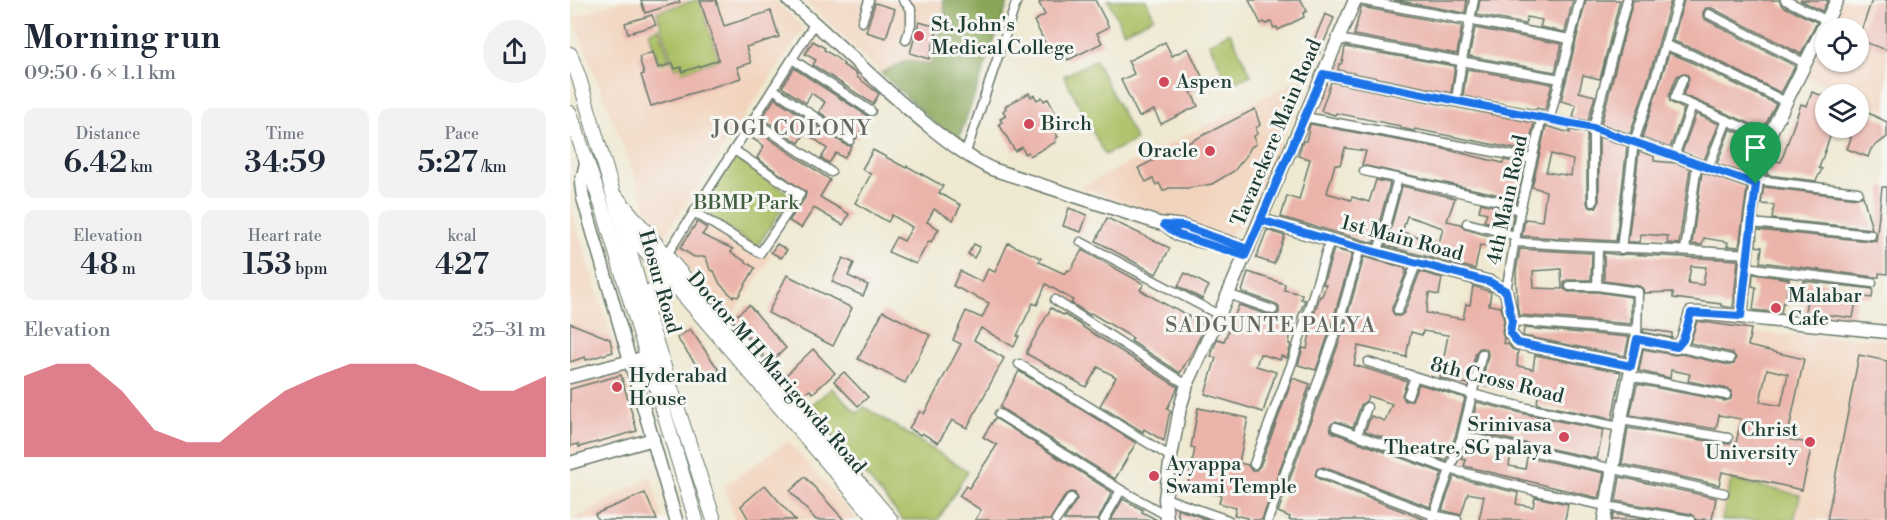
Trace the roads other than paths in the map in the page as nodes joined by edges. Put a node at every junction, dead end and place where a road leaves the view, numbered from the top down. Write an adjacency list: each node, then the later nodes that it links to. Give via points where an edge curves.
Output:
1 (788, 0): 17 (street)
2 (869, 0): 15 (street)
3 (903, 0): 20 (street, via 911,9)
4 (1017, 0): 45 (street)
5 (1357, 0): 16 (street); 18 (street, Tavarekere Main Road)
6 (1474, 0): 16 (street)
7 (1579, 0): 19 (street, 4th Main Road)
8 (1627, 0): 40 (street)
9 (1678, 0): 21 (street)
10 (1785, 0): 13 (street)
11 (1837, 0): 14 (street)
12 (1709, 14): 26 (street)
13 (1822, 18)
14 (1829, 18)
15 (862, 21)
16 (1469, 21): 19 (street); 25 (street)
17 (815, 23): 24 (street); 45 (street, via 900,104)
18 (1338, 39): 25 (street); 27 (street, Tavarekere Main Road)
19 (1570, 39): 28 (street, 4th Main Road)
20 (906, 40)
21 (1665, 45): 32 (street); 43 (street)
22 (1815, 46): 26 (street)
23 (570, 54): 56 (main road, Hosur Road)
24 (792, 59): 30 (street); 34 (street)
25 (1462, 60): 28 (street); 31 (street)
26 (1806, 64): 32 (street)
27 (1323, 74): 31 (street); 36 (street, Tavarekere Main Road)
28 (1560, 79): 37 (street, 4th Main Road)
29 (1683, 79): 33 (street, via 1675,98)
30 (773, 89): 38 (street); 42 (street)
31 (1456, 100): 37 (street)
32 (1786, 102): 41 (street)
33 (1692, 105): 39 (street); 46 (street)
34 (871, 111)
35 (570, 113): 47 (main road, Hosur Road)
36 (1305, 117): 48 (street); 61 (street, Tavarekere Main Road)
37 (1546, 117): 40 (street); 48 (street, 4th Main Road)
38 (753, 120): 44 (street); 52 (street)
39 (1727, 120): 41 (street); 50 (street)
40 (1593, 128): 43 (street); 57 (street)
41 (1768, 138): 54 (street)
42 (850, 140)
43 (1634, 142): 46 (street); 71 (street)
44 (734, 150): 59 (street); 59 (street, via 800,194 760,253)
45 (965, 155): 73 (street, via 992,169 1164,225 1183,226)
46 (1674, 157): 49 (street)
47 (587, 159): 60 (main road, Hosur Road); 99 (street, via 581,184 583,198)
48 (1532, 159): 58 (street, 4th Main Road)
49 (1697, 165): 50 (street); 72 (street)
50 (1708, 168): 54 (street)
51 (1364, 171): 53 (street)
52 (831, 172)
53 (1398, 178): 58 (street, via 1499,201); 74 (street)
54 (1757, 182): 55 (street); 63 (street)
55 (1858, 192)
56 (613, 194): 64 (main road, Hosur Road); 75 (main road, Doctor M H Marigowda Road)
57 (1593, 202)
58 (1520, 211): 66 (street, 4th Main Road)
59 (694, 212): 75 (street)
60 (605, 215): 64 (main road); 97 (main road, Hosur Road)
61 (1261, 220): 67 (street, 1st Main Road); 73 (street, Tavarekere Main Road)
62 (1467, 223): 66 (street)
63 (1751, 223): 65 (street); 76 (street)
64 (622, 224): 81 (main road, Doctor M H Marigowda Road); 91 (main road, Hosur Road)
65 (1871, 235)
66 (1515, 239): 70 (street); 82 (street, 4th Main Road)
67 (1330, 240): 69 (street, 1st Main Road); 119 (street, via 1293,360)
68 (1081, 242): 89 (street)
69 (1360, 248): 74 (street, 1st Main Road); 138 (street, via 1337,329)
70 (1598, 248): 71 (street); 80 (street)
71 (1622, 249): 72 (street)
72 (1685, 250): 76 (street)
73 (1246, 252): 84 (street, Tavarekere Main Road)
74 (1378, 252): 77 (street, 1st Main Road)
75 (666, 256): 134 (main road, Doctor M H Marigowda Road)
76 (1747, 261): 78 (street); 90 (street)
77 (1417, 262): 82 (street, 1st Main Road, via 1490,282); 88 (street)
78 (1872, 283)
79 (1570, 286): 80 (street)
80 (1597, 286): 83 (street)
81 (678, 289): 91 (main road, via 661,285 655,288 648,303); 133 (main road, Doctor M H Marigowda Road)
82 (1506, 291): 92 (street)
83 (1638, 292): 85 (street); 94 (street)
84 (1228, 294): 87 (street); 89 (street, Tavarekere Main Road)
85 (1648, 299)
86 (1055, 300): 105 (street)
87 (1273, 310)
88 (1398, 310)
89 (1219, 315): 105 (street, Tavarekere Main Road)
90 (1741, 316): 93 (street); 95 (street, via 1691,313)
91 (649, 321): 132 (main road, Hosur Road)
92 (1512, 321): 94 (street); 102 (street, via 1510,333 1518,343)
93 (1887, 332)
94 (1637, 335): 95 (street); 102 (street)
95 (1677, 347): 98 (street)
96 (1482, 354): 106 (street)
97 (646, 357): 99 (street); 131 (main road, Hosur Road)
98 (1730, 359)
99 (630, 360): 103 (street); 116 (street)
100 (1368, 362): 104 (street, 8th Cross Road)
101 (1019, 364): 117 (street)
102 (1630, 371): 108 (street); 111 (street)
103 (570, 377)
104 (1416, 377): 106 (street, 8th Cross Road); 107 (street)
105 (1187, 385): 117 (street, Tavarekere Main Road)
106 (1472, 394): 111 (street, 8th Cross Road, via 1527,408); 114 (street)
107 (1408, 395)
108 (1726, 395)
109 (1367, 407): 113 (street)
110 (999, 414): 123 (street)
111 (1620, 423): 115 (street, 8th Cross Road); 121 (street)
112 (1336, 427): 113 (street)
113 (1357, 435): 120 (street)
114 (1462, 436): 120 (street); 121 (street)
115 (1728, 438)
116 (653, 439): 118 (street); 130 (street)
117 (1171, 457): 126 (street, Tavarekere Main Road)
118 (570, 463)
119 (1254, 464)
120 (1449, 469): 127 (street); 128 (street)
121 (1613, 470): 124 (street); 127 (street)
122 (1321, 473): 128 (street)
123 (1120, 490): 129 (street); 136 (street)
124 (1724, 493)
125 (1071, 498): 135 (street)
126 (1165, 498): 129 (street, Tavarekere Main Road); 137 (street)
127 (1606, 506): 140 (street); 141 (street)
128 (1432, 517): 139 (street)
129 (1166, 518)
130 (676, 520)
131 (696, 520)
132 (714, 520)
133 (877, 520)
134 (891, 520)
135 (1056, 520)
136 (1104, 520)
137 (1228, 520)
138 (1268, 520)
139 (1457, 520)
140 (1604, 520)
141 (1690, 520)

